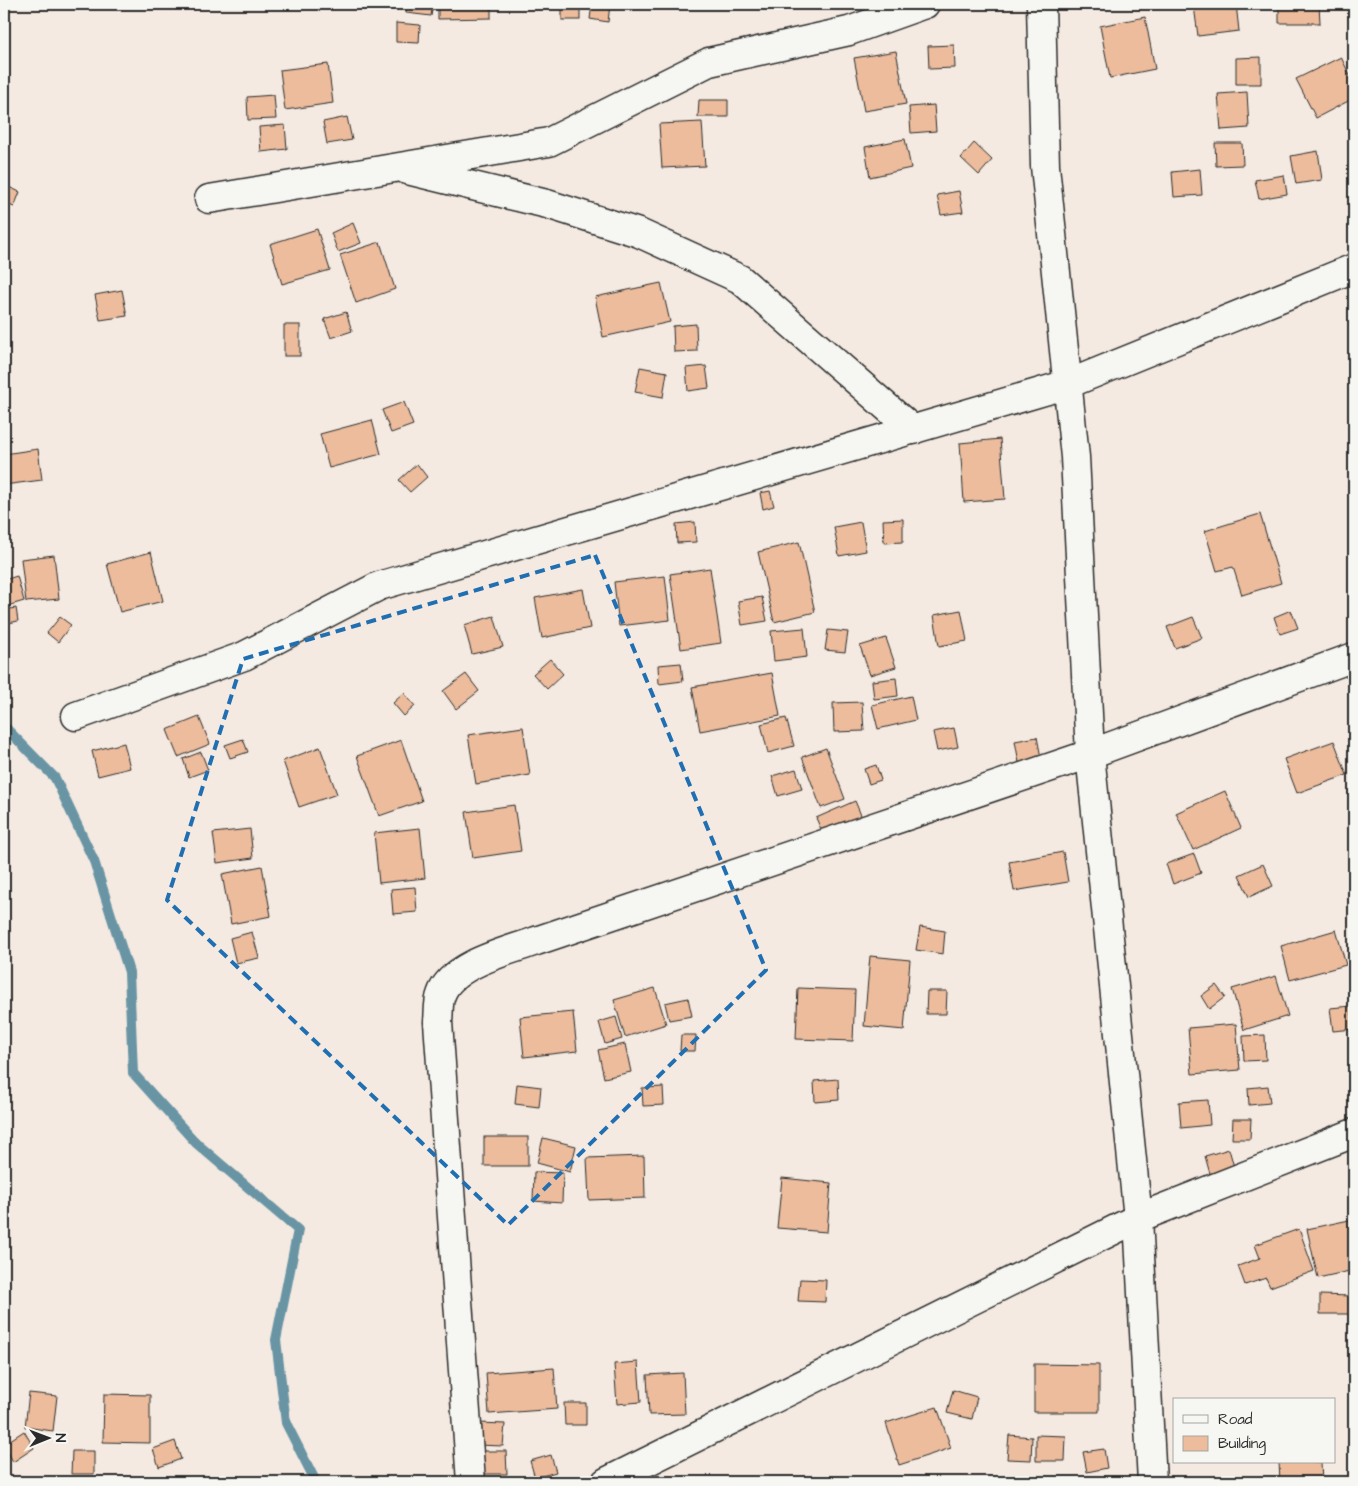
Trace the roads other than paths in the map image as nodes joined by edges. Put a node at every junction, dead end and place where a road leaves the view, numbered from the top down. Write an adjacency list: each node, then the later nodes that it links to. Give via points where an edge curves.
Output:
1 (924, 4): 3 (street, via 849,31 709,62 549,142)
2 (1041, 4): 6 (street, via 1044,166)
3 (397, 167): 4 (street); 7 (street, via 547,204 639,233 740,279)
4 (209, 199)
5 (1354, 268): 6 (street)
6 (1068, 384): 7 (street); 10 (street, via 1075,457)
7 (912, 430): 9 (street, via 379,586 244,656)
8 (1354, 657): 10 (street)
9 (76, 716)
10 (1090, 754): 12 (street); 13 (street, via 536,941 481,961 452,977 441,995 438,1022)
11 (1354, 1133): 12 (street)
12 (1138, 1218): 14 (street); 15 (street)
13 (471, 1482)
14 (606, 1482)
15 (1152, 1482)

